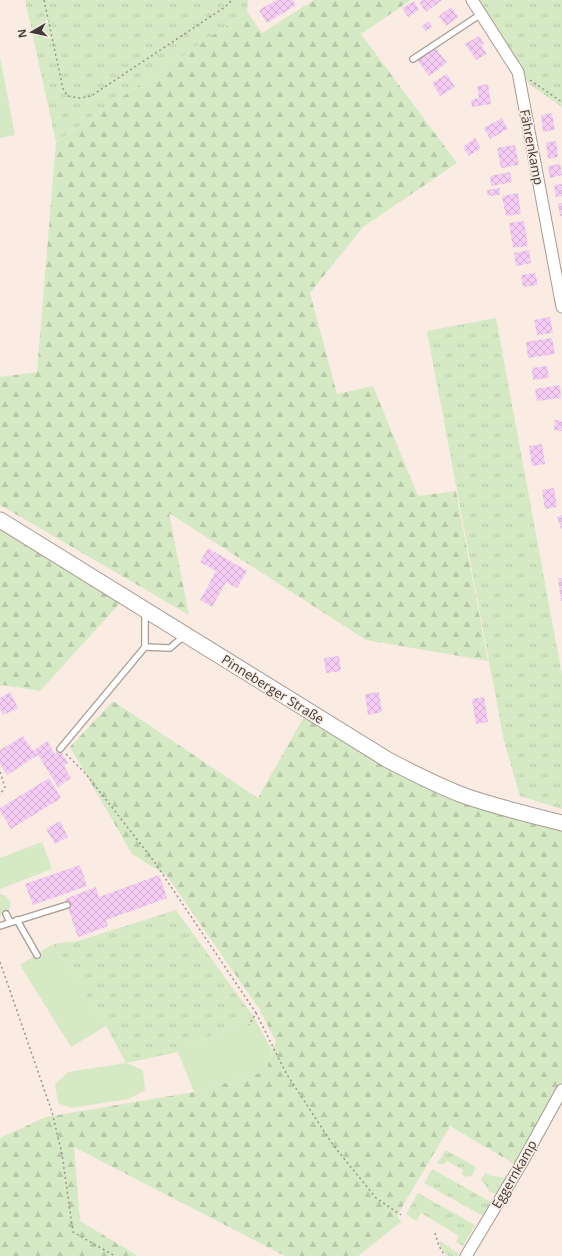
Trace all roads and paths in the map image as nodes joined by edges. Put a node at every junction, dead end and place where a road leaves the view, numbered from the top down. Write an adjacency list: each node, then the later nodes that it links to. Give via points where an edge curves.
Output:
1 (44, 0): 2 (path, via 63,89 68,96 80,98 91,96)
2 (232, 0)
3 (472, 0): 4 (street, Fährenkamp)
4 (481, 14): 5 (lane); 6 (street, Fährenkamp)
5 (413, 59)
6 (518, 72): 7 (path); 8 (street, Fährenkamp)
7 (562, 102)
8 (562, 307)
9 (0, 520): 10 (main road, Pinneberger Straße)
10 (145, 608): 11 (main road, Pinneberger Straße); 12 (lane)
11 (186, 635): 12 (lane, via 170,648); 16 (main road, Pinneberger Straße, via 422,778 492,805)
12 (145, 647): 13 (lane)
13 (60, 748): 24 (path, via 86,774 153,860)
14 (0, 772): 15 (path, via 5,787)
15 (0, 795)
16 (562, 824)
17 (67, 904): 19 (lane)
18 (6, 914): 20 (lane)
19 (17, 920): 20 (lane); 22 (lane)
20 (10, 922): 21 (lane)
21 (0, 926)
22 (37, 955)
23 (0, 962): 29 (path, via 52,1112 62,1154 73,1232)
24 (256, 1013): 25 (path); 27 (path, via 286,1073 333,1146 376,1198)
25 (249, 1025)
26 (562, 1090): 31 (street, Eggernkamp)
27 (401, 1214)
28 (435, 1233): 30 (path)
29 (115, 1256)
30 (445, 1256)
31 (466, 1256)

